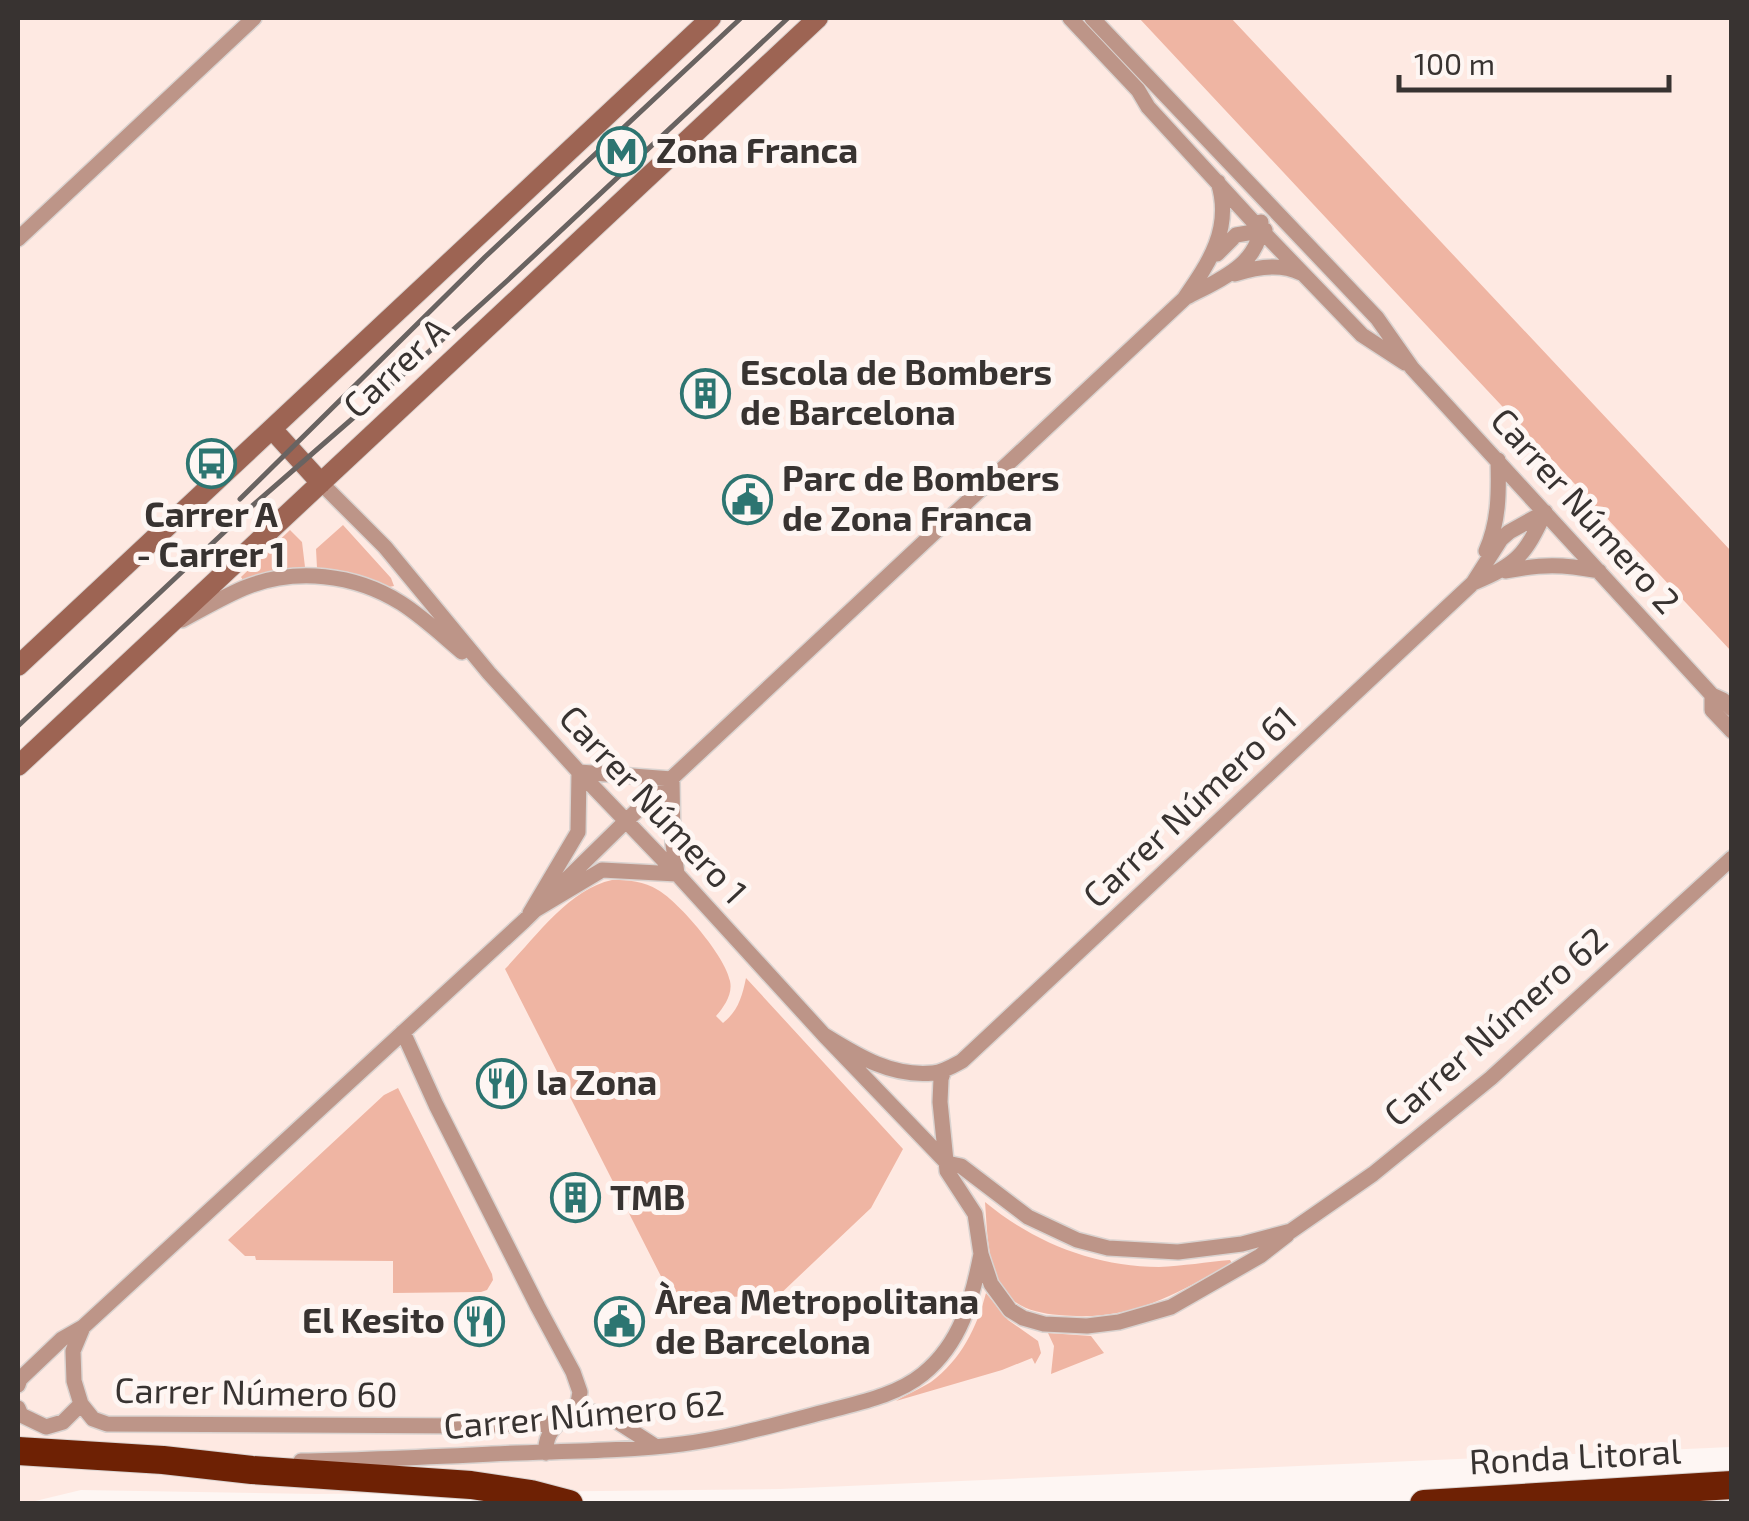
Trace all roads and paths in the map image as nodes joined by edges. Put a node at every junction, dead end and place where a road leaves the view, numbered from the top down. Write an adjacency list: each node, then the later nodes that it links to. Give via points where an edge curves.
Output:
1 (254, 18): 9 (street)
2 (711, 18): 16 (main road, Carrer A)
3 (818, 18): 18 (main road, Carrer A)
4 (1070, 18): 7 (street, Carrer Número 2)
5 (1092, 18): 6 (street, Carrer Número 2)
6 (1218, 152): 8 (street, via 1257,212); 14 (street, Carrer Número 2)
7 (1218, 182): 8 (street, Carrer Número 2); 10 (street, via 1223,215)
8 (1261, 230): 10 (street, via 1228,241); 11 (street, Carrer Número 2); 12 (street, via 1249,258); 14 (street, Carrer Número 2, via 1281,237 1332,290)
9 (18, 239)
10 (1208, 264): 13 (street)
11 (1304, 275): 12 (street, via 1272,268); 15 (street, Carrer Número 2, via 1362,335)
12 (1222, 278): 13 (street)
13 (1184, 300): 31 (street)
14 (1377, 318): 15 (street, Carrer Número 2)
15 (1412, 368): 17 (street, Carrer Número 2)
16 (272, 429): 18 (main road); 24 (main road, Carrer A)
17 (1498, 460): 19 (street, Carrer Número 2); 22 (street, Carrer Número 61, via 1500,501)
18 (321, 483): 23 (main road, Carrer A); 25 (street, Carrer Número 1, via 385,547)
19 (1546, 512): 20 (street, Carrer Número 61, via 1524,553); 21 (street, Carrer Número 2); 22 (street, Carrer Número 61, via 1510,532)
20 (1502, 571): 21 (street, Carrer Número 61, via 1564,564); 22 (street, Carrer Número 61)
21 (1599, 571): 26 (street, Carrer Número 2)
22 (1473, 582): 38 (street, Carrer Número 61, via 962,1061)
23 (170, 626): 25 (street, via 270,580 333,577 401,602); 29 (main road, Carrer A)
24 (19, 665)
25 (489, 673): 30 (street, Carrer Número 1)
26 (1712, 696): 27 (street, Carrer Número 2); 28 (street, Carrer Número 2, via 1712,710)
27 (1732, 709)
28 (1732, 731)
29 (18, 766)
30 (579, 772): 31 (street); 32 (street, Carrer Número 1); 35 (street, via 578,832)
31 (672, 779): 32 (street); 34 (street)
32 (626, 821): 34 (street, Carrer Número 1); 35 (street)
33 (1732, 858): 40 (street, Carrer Número 62, via 1491,1078)
34 (678, 874): 35 (street, via 602,870); 37 (street, Carrer Número 1)
35 (530, 913): 36 (street)
36 (402, 1032): 42 (street); 46 (street, via 573,1372)
37 (824, 1034): 38 (street, via 880,1067); 39 (street, Carrer Número 1)
38 (944, 1070): 39 (street)
39 (946, 1163): 40 (street, Carrer Número 62, via 961,1166 1028,1217 1108,1248 1178,1252); 41 (street, Carrer Número 62, via 975,1214)
40 (1292, 1231): 41 (street, Carrer Número 62, via 1171,1307 1087,1326 1044,1324 1010,1310)
41 (981, 1254): 48 (street, Carrer Número 62, via 956,1338 920,1377 886,1394 753,1430)
42 (83, 1327): 43 (street); 44 (street, Carrer Número 60, via 73,1352)
43 (18, 1385)
44 (81, 1404): 45 (street, Carrer Número 60, via 46,1427); 47 (street, Carrer Número 60, via 108,1424)
45 (18, 1408)
46 (578, 1408): 47 (street); 48 (street, via 610,1417)
47 (558, 1423): 50 (street)
48 (654, 1446): 50 (street, Carrer Número 62)
49 (18, 1451): 51 (highway)
50 (546, 1452): 51 (street, Carrer Número 62)
51 (163, 1460): 53 (highway, via 471,1485)
52 (1732, 1485): 54 (highway, Ronda Litoral)
53 (569, 1504)
54 (1424, 1504)

